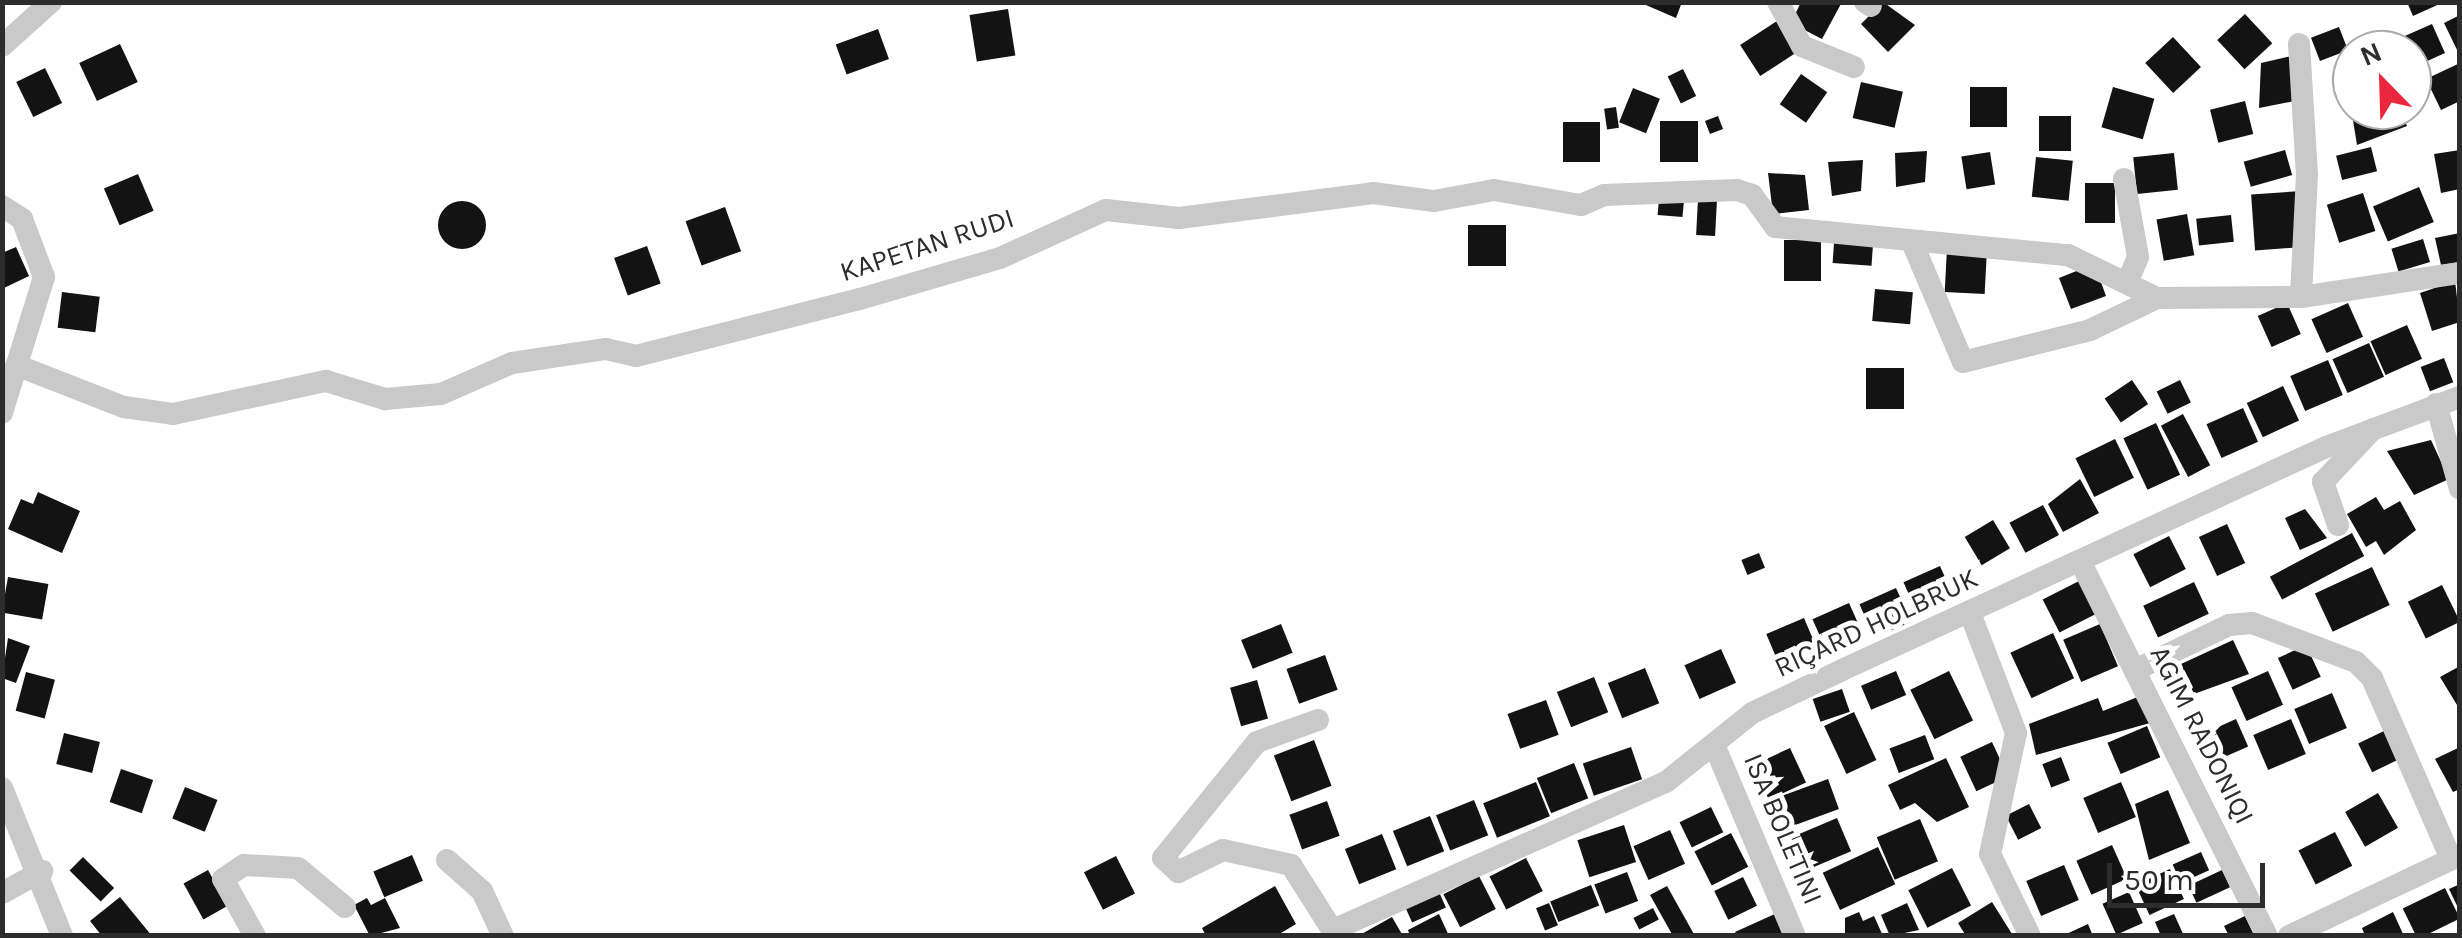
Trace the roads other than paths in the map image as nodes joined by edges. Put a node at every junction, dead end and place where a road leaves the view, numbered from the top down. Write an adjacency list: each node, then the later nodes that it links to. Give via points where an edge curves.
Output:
1 (51, 2): 3 (street)
2 (1778, 2): 6 (street, via 1802,46)
3 (14, 25): 5 (street)
4 (2299, 44): 12 (street, via 2308,174)
5 (2, 46)
6 (1854, 68)
7 (2124, 180): 11 (street, via 2138,257)
8 (2, 206): 14 (street, via 22,218 44,277)
9 (1912, 242): 11 (street, KAPETAN RUDI, via 2068,255); 13 (street, via 1963,362 2090,330); 14 (street, KAPETAN RUDI, via 1775,227 1752,194 1737,190 1604,195 1581,206 1494,190 1434,200 1342,196 1179,218 1106,210 1000,258 860,299 636,356 606,349 512,363 441,394 385,399 326,382 173,414 124,407)
10 (2460, 272): 12 (street)
11 (2128, 280): 13 (street, KAPETAN RUDI)
12 (2301, 297): 13 (street)
13 (2157, 298)
14 (16, 366): 17 (street)
15 (2460, 397): 16 (street, RIÇARD HOLBRUK)
16 (2436, 404): 18 (street, RIÇARD HOLBRUK); 19 (street)
17 (2, 414)
18 (2373, 428): 20 (street, via 2323,482); 21 (street, RIÇARD HOLBRUK)
19 (2460, 489)
20 (2338, 525)
21 (2081, 563): 22 (street, RIÇARD HOLBRUK); 23 (street, AGIM RADONIQI)
22 (1970, 613): 25 (street, RIÇARD HOLBRUK, via 1752,713); 37 (street, via 2016,732 1990,854)
23 (2134, 670): 27 (street, via 2229,624 2252,623 2356,662 2372,678); 38 (street, AGIM RADONIQI)
24 (1318, 720): 32 (street, via 1257,742 1163,858 1178,872 1223,850 1291,865)
25 (1715, 747): 32 (street, RIÇARD HOLBRUK, via 1666,782); 36 (street, ISA BOLETINI)
26 (2, 788): 29 (street)
27 (2455, 857): 39 (street)
28 (447, 860): 35 (street, via 482,891)
29 (42, 870): 30 (street); 33 (street)
30 (2, 893)
31 (345, 908): 34 (street, via 298,868 244,865 223,878)
32 (1334, 933)
33 (62, 936)
34 (255, 936)
35 (502, 936)
36 (1796, 936)
37 (2030, 936)
38 (2267, 936)
39 (2289, 936)

